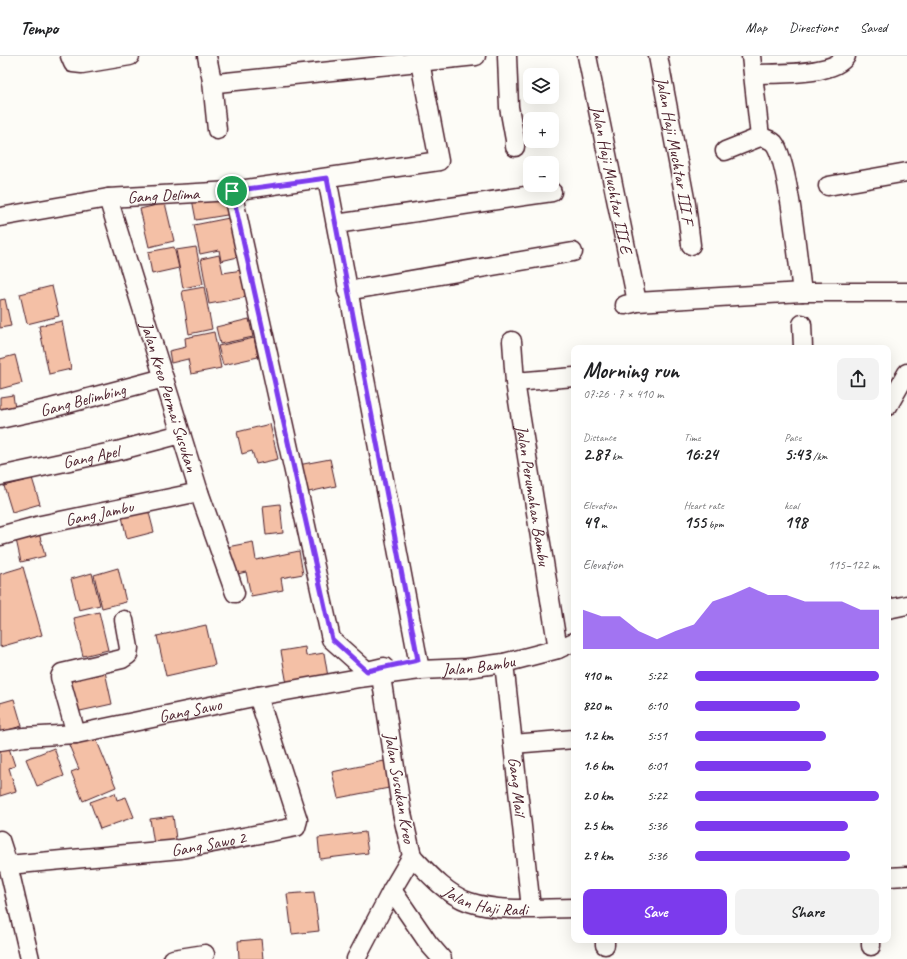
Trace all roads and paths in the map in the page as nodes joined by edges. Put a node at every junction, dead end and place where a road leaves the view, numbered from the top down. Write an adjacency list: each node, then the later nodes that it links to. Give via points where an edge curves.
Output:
1 (70, 56): 2 (street, via 73,63 82,64)
2 (130, 56)
3 (207, 56): 12 (street)
4 (476, 56): 10 (street)
5 (507, 56): 15 (street)
6 (587, 56): 28 (street, Jalan Haji Muchtar III E, via 631,303)
7 (658, 56): 25 (street, Jalan Haji Muchtar III F, via 686,204)
8 (751, 56): 11 (street)
9 (846, 56): 11 (street, via 836,65 818,70)
10 (420, 62): 12 (street, via 216,83); 18 (street, Gang Delima, via 439,161)
11 (754, 74): 14 (street)
12 (212, 81): 13 (street)
13 (217, 130)
14 (760, 137): 16 (street); 28 (street, via 773,143 777,149 787,182)
15 (514, 147)
16 (725, 151)
17 (907, 172): 19 (street)
18 (327, 178): 20 (street, Gang Delima); 24 (street)
19 (828, 186)
20 (232, 191): 22 (street, Gang Delima); 49 (street, via 332,639 367,671)
21 (552, 192): 24 (street)
22 (108, 198): 23 (street, Gang Delima); 35 (street, Jalan Kreo Permai Susukan)
23 (0, 217)
24 (336, 224): 27 (street)
25 (691, 245)
26 (573, 252): 27 (street)
27 (347, 291): 49 (street)
28 (802, 292): 29 (street)
29 (907, 292)
30 (802, 324): 32 (street)
31 (512, 341): 36 (street, Jalan Perumahan Bambu)
32 (803, 345)
33 (907, 373): 37 (street)
34 (571, 377): 36 (street)
35 (164, 378): 38 (street, Gang Belimbing); 39 (street, Jalan Kreo Permai Susukan)
36 (515, 382): 47 (street, Jalan Perumahan Bambu)
37 (891, 401)
38 (0, 419)
39 (181, 434): 40 (street, Gang Apel, via 121,450); 41 (street, Jalan Kreo Permai Susukan)
40 (0, 476)
41 (199, 492): 42 (street, Gang Jambu); 43 (street, Jalan Kreo Permai Susukan)
42 (0, 536)
43 (235, 594)
44 (907, 605): 45 (street)
45 (891, 608)
46 (124, 620): 52 (street, via 128,655 122,659 62,673 60,677)
47 (566, 646): 48 (street, Jalan Bambu)
48 (504, 663): 49 (street, Jalan Bambu, via 468,668); 55 (street, Gang Mail)
49 (419, 665): 50 (street, Jalan Bambu)
50 (380, 676): 51 (street, Gang Sawo); 57 (street, Jalan Susukan Kreo, via 402,813)
51 (258, 696): 52 (street, Gang Sawo); 58 (street, Gang Sawo 2, via 298,820 296,827 181,849)
52 (76, 734): 54 (street, Gang Sawo)
53 (571, 739): 55 (street)
54 (0, 741)
55 (513, 744): 62 (street, Gang Mail)
56 (0, 840): 58 (street)
57 (412, 856): 61 (street, Jalan Susukan Kreo); 62 (street, Jalan Haji Radi, via 446,889 468,902 494,907)
58 (8, 865): 65 (street)
59 (907, 876): 60 (street)
60 (891, 877)
61 (392, 890): 67 (street, Jalan Susukan Kreo); 68 (street)
62 (531, 908): 63 (street, Jalan Haji Radi)
63 (571, 908)
64 (205, 954): 66 (street)
65 (30, 959)
66 (173, 959)
67 (356, 959)
68 (442, 959)

